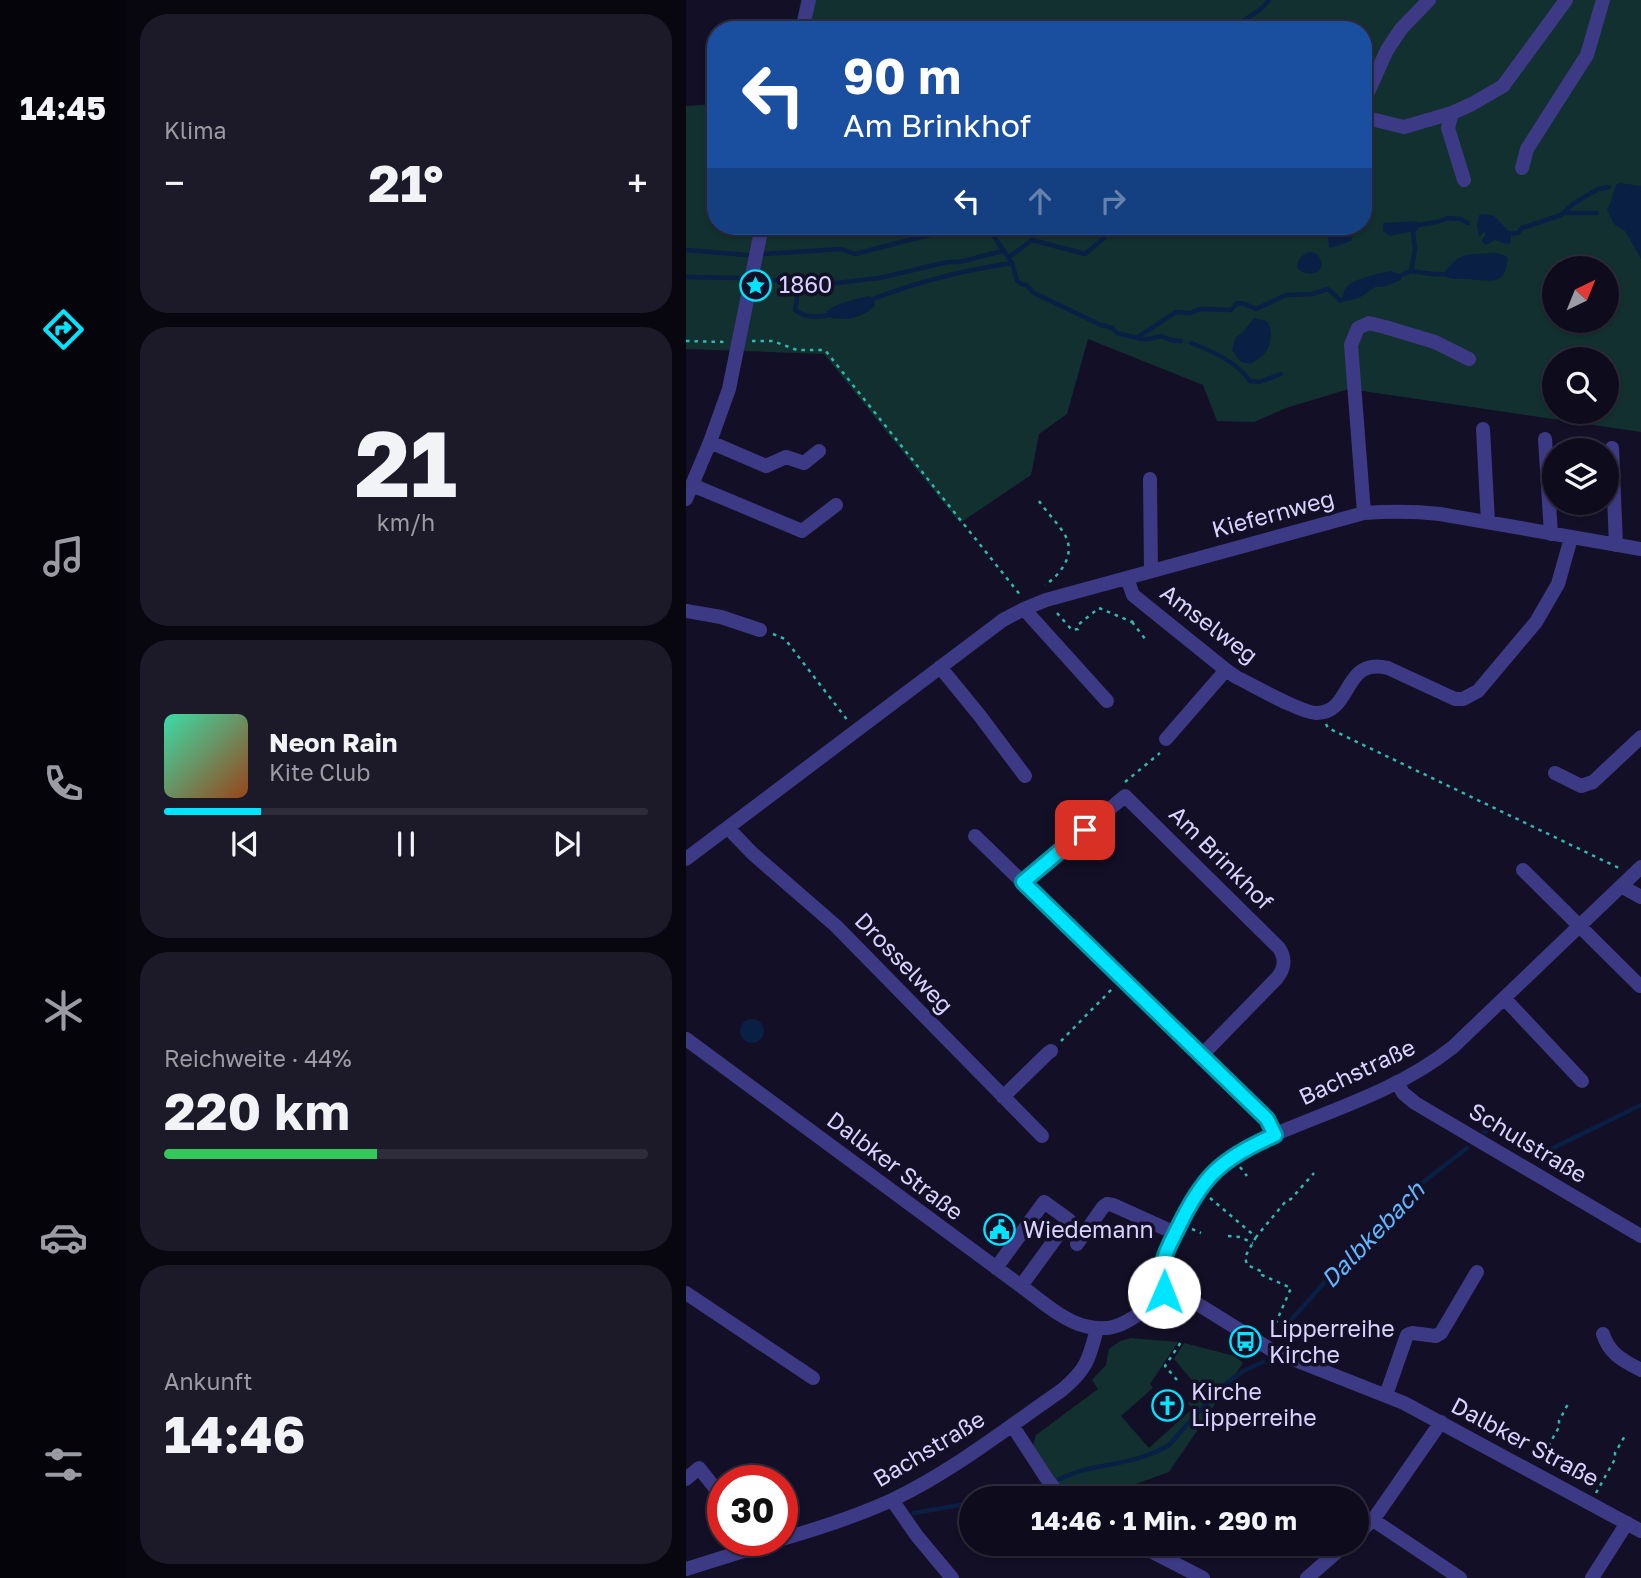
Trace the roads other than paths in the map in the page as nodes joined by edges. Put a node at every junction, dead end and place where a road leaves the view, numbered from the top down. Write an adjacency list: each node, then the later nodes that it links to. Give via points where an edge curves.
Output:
1 (809, 0): 5 (street)
2 (1429, 0): 6 (street, via 1401,29)
3 (1566, 0): 7 (street, via 1503,86)
4 (1603, 0): 9 (street, via 1587,55 1527,149)
5 (804, 21)
6 (1372, 83)
7 (1452, 113): 8 (street, via 1404,127); 10 (street, via 1448,128)
8 (1372, 119)
9 (1522, 168)
10 (1464, 180)
11 (760, 235): 14 (street, via 729,389)
12 (1469, 359): 19 (street, via 1435,342 1385,327 1369,323 1358,328 1351,345)
13 (1483, 429): 22 (street)
14 (710, 442): 15 (street, via 766,466 786,457 804,463); 17 (street)
15 (819, 451)
16 (1150, 479): 27 (street)
17 (689, 492): 18 (street, via 802,531)
18 (836, 505)
19 (1364, 513): 22 (street, Kiefernweg, via 1412,511); 27 (street, Kiefernweg)
20 (1549, 515): 23 (street)
21 (1615, 515): 25 (street)
22 (1488, 522): 23 (street, Kiefernweg)
23 (1550, 534): 24 (street, Kiefernweg)
24 (1571, 538): 25 (street, Kiefernweg); 33 (street, Amselweg, via 1558,584 1536,622 1478,691 1463,699 1379,666 1356,675 1335,706 1321,712 1305,711)
25 (1616, 545): 26 (street, Kiefernweg)
26 (1641, 549)
27 (1151, 571): 28 (street, Kiefernweg)
28 (1127, 578): 29 (street, Kiefernweg); 33 (street, Amselweg, via 1133,594)
29 (1034, 605): 32 (street, Kiefernweg, via 1003,621); 34 (street)
30 (686, 611): 31 (street)
31 (760, 629)
32 (940, 667): 38 (street); 39 (street, Kiefernweg)
33 (1226, 670): 36 (street)
34 (1107, 701)
35 (1641, 737): 37 (street, via 1593,782 1581,786)
36 (1166, 738)
37 (1555, 773)
38 (1025, 776)
39 (728, 828): 41 (street, Kiefernweg); 55 (street, Drosselweg, via 836,926)
40 (975, 836): 44 (street)
41 (686, 859)
42 (1523, 870): 47 (street)
43 (1637, 871): 45 (street, Bachstraße)
44 (1023, 882): 52 (street); 52 (street, Am Brinkhof, via 1125,796 1284,956 1283,971)
45 (1620, 886): 46 (street); 47 (street, Bachstraße)
46 (1641, 897)
47 (1579, 925): 48 (street); 49 (street, Bachstraße)
48 (1640, 986)
49 (1504, 998): 53 (street); 54 (street, Bachstraße, via 1437,1060)
50 (689, 1046): 61 (street, Dalbker Straße)
51 (1051, 1051): 55 (street)
52 (1202, 1055): 56 (street, via 1267,1119)
53 (1582, 1081)
54 (1397, 1082): 56 (street, Bachstraße); 59 (street, Schulstraße, via 1415,1103)
55 (1003, 1097): 57 (street, Drosselweg)
56 (1275, 1135): 58 (street, Bachstraße, via 1252,1144 1216,1169 1192,1199)
57 (1042, 1136)
58 (1175, 1233): 60 (street, via 1107,1204); 65 (street, Bachstraße, via 1161,1270)
59 (1641, 1236)
60 (1077, 1244)
61 (996, 1268): 63 (street, Dalbker Straße); 63 (street, via 1044,1202 1069,1220)
62 (1476, 1272): 70 (street, via 1441,1333 1407,1335)
63 (1021, 1286): 66 (street, Dalbker Straße, via 1071,1321)
64 (686, 1293): 69 (street)
65 (1167, 1300): 66 (street, via 1113,1328); 70 (street, Dalbker Straße, via 1196,1303 1285,1356)
66 (1097, 1329): 72 (street, Bachstraße, via 1084,1369)
67 (1603, 1334): 68 (street, via 1611,1351)
68 (1641, 1370)
69 (813, 1378)
70 (1386, 1395): 71 (street, Dalbker Straße)
71 (1441, 1422): 77 (street); 78 (street, Dalbker Straße)
72 (1012, 1424): 75 (street); 76 (street, Bachstraße, via 927,1482)
73 (707, 1478): 74 (street, via 699,1468)
74 (686, 1479)
75 (1053, 1486)
76 (892, 1500): 81 (street, Bachstraße); 86 (street)
77 (1373, 1520): 79 (street); 89 (street)
78 (1627, 1523): 80 (street, Dalbker Straße); 90 (street)
79 (1369, 1524)
80 (1641, 1531)
81 (798, 1534)
82 (722, 1556): 85 (street, Bachstraße)
83 (1160, 1556): 87 (street)
84 (1332, 1556): 88 (street)
85 (686, 1569)
86 (952, 1578)
87 (1203, 1578)
88 (1307, 1578)
89 (1460, 1578)
90 (1592, 1578)

